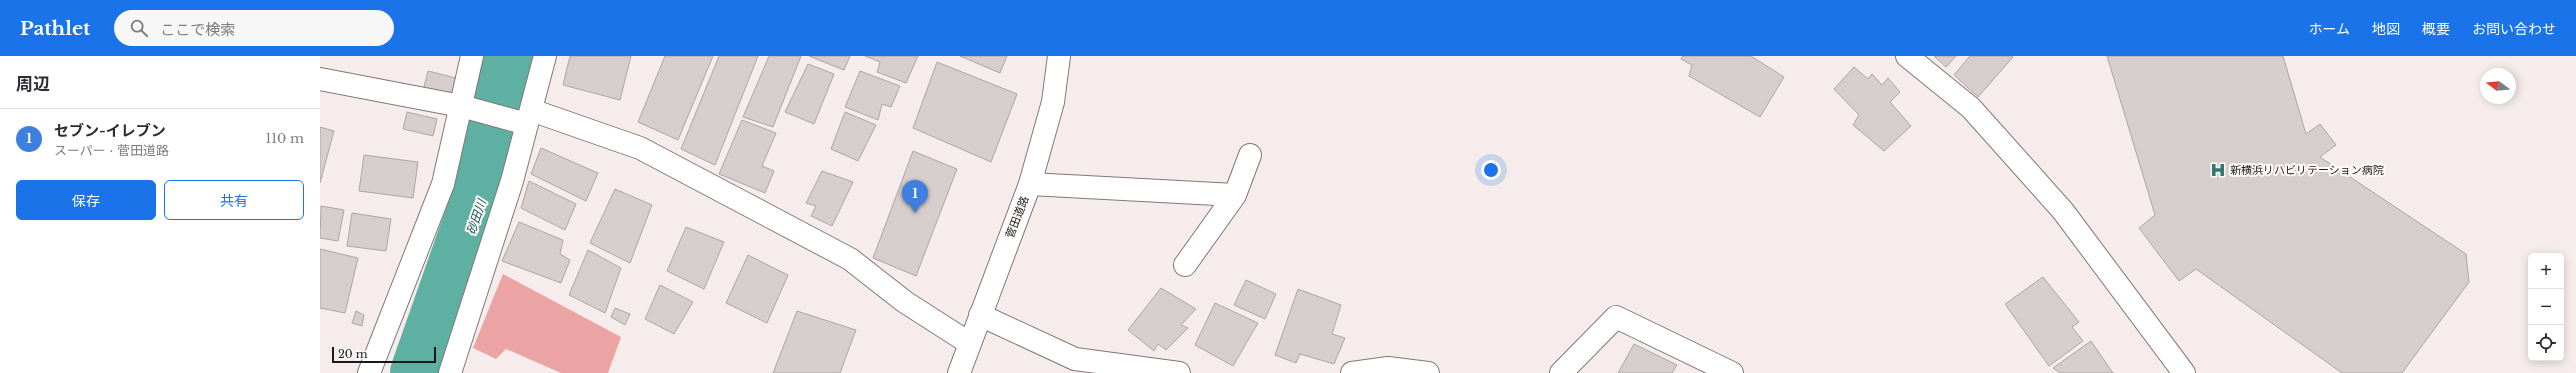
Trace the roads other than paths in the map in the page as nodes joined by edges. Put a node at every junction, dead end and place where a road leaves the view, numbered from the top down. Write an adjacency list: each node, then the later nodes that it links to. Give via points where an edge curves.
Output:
1 (472, 56): 6 (street)
2 (545, 56): 7 (street)
3 (1059, 56): 9 (street, 菅田道路, via 1053,102)
4 (1907, 56): 22 (street, via 1971,108 2063,211)
5 (321, 76): 6 (street)
6 (461, 106): 7 (street); 14 (street, via 442,184)
7 (529, 117): 13 (street, via 640,148 850,259 905,302); 15 (street, via 512,181)
8 (1250, 155): 10 (street)
9 (1030, 184): 10 (street); 12 (street, 菅田道路)
10 (1235, 195): 11 (street)
11 (1185, 265)
12 (980, 315): 13 (street, 菅田道路); 17 (street, via 1075,359)
13 (970, 343): 16 (street, 菅田道路)
14 (369, 373)
15 (450, 373)
16 (959, 373)
17 (1179, 373)
18 (1352, 373): 19 (street, via 1388,368)
19 (1428, 373)
20 (1561, 373): 21 (street, via 1616,317)
21 (1732, 373)
22 (2184, 373)

